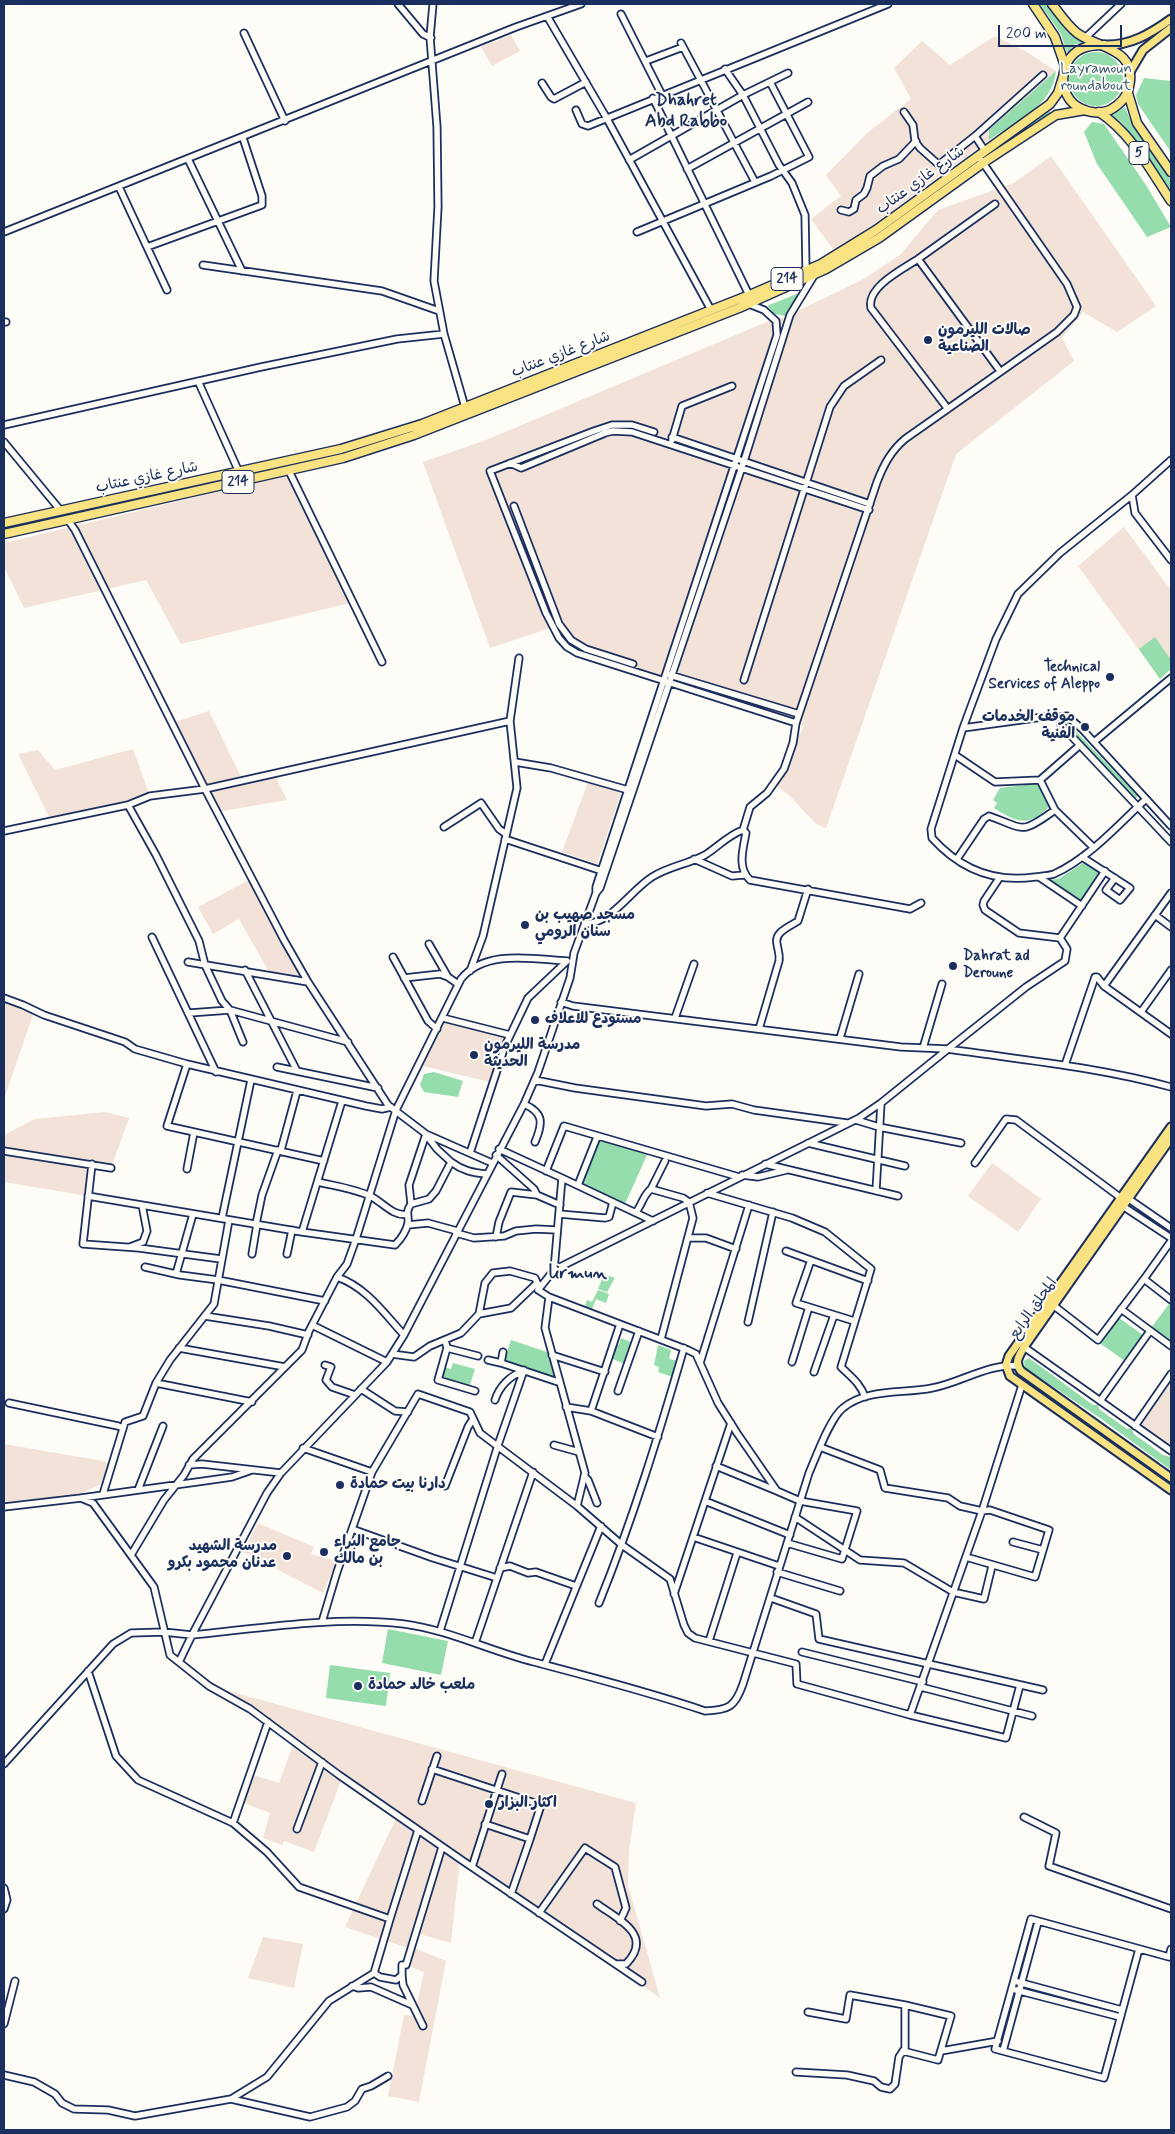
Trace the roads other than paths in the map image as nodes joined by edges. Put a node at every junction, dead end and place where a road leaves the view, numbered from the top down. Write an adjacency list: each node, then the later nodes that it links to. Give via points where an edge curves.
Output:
1 (398, 4): 13 (street)
2 (433, 4): 13 (street)
3 (581, 4): 9 (street)
4 (888, 4): 19 (street)
5 (1033, 4): 18 (highway, via 1055,37)
6 (1052, 4): 14 (highway, via 1067,24)
7 (1121, 4): 14 (street)
8 (621, 14): 17 (street)
9 (547, 16): 16 (street); 25 (street)
10 (1171, 19): 15 (main road, via 1149,35 1118,46)
11 (1171, 28): 20 (main road, via 1143,50)
12 (244, 33): 40 (street)
13 (430, 38): 16 (street)
14 (1085, 38): 15 (highway)
15 (1104, 46): 18 (highway, via 1090,45 1080,49); 20 (highway, via 1117,51)
16 (432, 61): 40 (street); 73 (street, via 438,207 434,281)
17 (646, 61): 24 (street, via 682,45); 29 (street)
18 (1065, 66): 23 (highway)
19 (725, 69): 24 (street); 30 (street)
20 (1130, 72): 28 (highway)
21 (788, 73): 26 (street)
22 (1042, 76): 42 (street)
23 (1063, 77): 34 (highway, via 1066,93 1073,103); 47 (highway, شارع غازي عنتاب / 214, via 1050,104)
24 (700, 80): 29 (street); 35 (street)
25 (586, 82): 27 (street, via 554,99); 39 (street)
26 (770, 82): 30 (street); 38 (street)
27 (542, 83)
28 (1128, 93): 37 (highway, via 1109,111); 52 (highway, 5, via 1137,123)
29 (662, 94): 31 (street)
30 (743, 96): 35 (street); 41 (street)
31 (653, 98): 39 (street); 43 (street)
32 (808, 102): 38 (street)
33 (576, 110): 39 (street, via 586,126)
34 (1085, 110): 37 (highway); 47 (highway, 214, via 1056,114)
35 (716, 111): 43 (street); 46 (street)
36 (904, 112): 45 (street, via 913,126)
37 (1098, 112): 55 (highway, 5, via 1129,138)
38 (787, 113): 41 (street); 51 (street, via 810,157)
39 (606, 117): 49 (street)
40 (285, 121): 44 (street)
41 (759, 128): 46 (street); 51 (street)
42 (975, 136): 45 (street, via 938,164); 47 (street)
43 (672, 137): 49 (street); 50 (street)
44 (243, 138): 48 (street); 59 (street, via 263,201 258,208)
45 (916, 141): 58 (street, via 899,159 870,176 854,209 849,212)
46 (733, 143): 50 (street); 53 (street)
47 (982, 157): 67 (highway, شارع غازي عنتاب / 214, via 876,230); 68 (highway, 214, via 879,238); 80 (street, via 1067,284 1077,307 1074,315 1057,332)
48 (188, 159): 54 (street); 59 (street)
49 (629, 160): 60 (street)
50 (687, 169): 56 (street)
51 (782, 170): 53 (street); 67 (street, via 792,183 804,214)
52 (1171, 172)
53 (754, 182): 56 (street)
54 (119, 187): 61 (street); 63 (street)
55 (1171, 201)
56 (704, 204): 60 (street); 70 (street)
57 (995, 204): 64 (street)
58 (841, 210)
59 (218, 222): 63 (street); 66 (street)
60 (663, 223): 62 (street); 72 (street)
61 (4, 232)
62 (637, 232)
63 (147, 247): 69 (street)
64 (918, 259): 80 (street); 84 (street, via 873,292 870,303)
65 (204, 265): 66 (street)
66 (242, 271): 73 (street, via 382,291)
67 (806, 271): 70 (highway, شارع غازي عنتاب / 214)
68 (815, 274): 71 (highway, 214); 75 (street)
69 (167, 290)
70 (749, 295): 72 (highway, شارع غازي عنتاب / 214)
71 (749, 304): 74 (street, via 764,310); 77 (highway, 214)
72 (711, 310): 77 (highway, شارع غازي عنتاب / 214)
73 (440, 311): 76 (street)
74 (776, 321): 75 (street); 79 (street, via 777,335)
75 (788, 321): 79 (street)
76 (444, 334): 81 (street, via 396,339); 83 (street)
77 (606, 356): 83 (highway, شارع غازي عنتاب / 214); 94 (highway, 214, via 414,435)
78 (881, 360): 96 (street, via 848,383 835,397)
79 (771, 365): 90 (street)
80 (1000, 371): 84 (street)
81 (198, 381): 85 (street); 95 (street)
82 (732, 386): 87 (street, via 682,406)
83 (465, 407): 95 (highway, شارع غازي عنتاب / 214, via 341,449)
84 (948, 409): 99 (street, via 895,447 882,468)
85 (4, 425)
86 (654, 432): 92 (street, via 632,425 612,425)
87 (672, 437): 89 (street); 90 (street)
88 (4, 442): 102 (street)
89 (670, 444): 92 (street, via 632,432 613,432 521,468); 93 (street)
90 (741, 460): 93 (street); 96 (street)
91 (1171, 460): 98 (street)
92 (510, 463): 109 (street, via 490,470 546,613 567,647)
93 (738, 467): 97 (street); 112 (street)
94 (289, 471): 103 (highway, 214); 110 (street)
95 (239, 472): 102 (highway, شارع غازي عنتاب / 214)
96 (807, 482): 97 (street); 99 (street)
97 (805, 489): 101 (street); 114 (street)
98 (1132, 496): 106 (street, via 1136,513); 122 (street, via 1060,553 1018,594 996,639)
99 (870, 504): 101 (street)
100 (514, 506): 107 (street, via 559,624 571,640)
101 (868, 510): 118 (street)
102 (61, 511): 104 (highway, شارع غازي عنتاب / 214)
103 (68, 520): 105 (highway, 214); 128 (street)
104 (4, 523)
105 (4, 534)
106 (1171, 560)
107 (599, 653): 109 (street); 111 (street)
108 (519, 658): 120 (street)
109 (597, 660): 115 (street)
110 (382, 662)
111 (633, 664)
112 (669, 675): 115 (street); 116 (street)
113 (1171, 678): 123 (street)
114 (744, 680)
115 (666, 683): 117 (street); 129 (street); 130 (street)
116 (736, 695): 117 (street); 118 (street)
117 (733, 704): 121 (street)
118 (800, 714): 121 (street)
119 (1062, 717): 122 (street); 123 (street, via 1071,718); 124 (street, via 1061,725)
120 (510, 721): 126 (street); 128 (street)
121 (796, 724): 137 (street, via 784,769 767,793 750,806)
122 (963, 728): 125 (street)
123 (1094, 742): 131 (street)
124 (1080, 746): 127 (street); 133 (street)
125 (955, 755): 127 (street, via 995,782); 144 (street, via 931,835)
126 (514, 762): 129 (street, via 551,768); 139 (street, via 517,788)
127 (1040, 780): 134 (street)
128 (205, 789): 132 (street, via 150,796); 174 (street)
129 (628, 790): 130 (street)
130 (627, 799): 145 (street); 152 (street)
131 (1146, 799): 133 (street); 135 (street)
132 (128, 804): 138 (street); 167 (street, via 199,940)
133 (1138, 807): 140 (street); 141 (street)
134 (1055, 810): 141 (street); 144 (street, via 1028,828 987,816)
135 (1171, 826)
136 (444, 827): 139 (street, via 481,803)
137 (743, 830): 143 (street, via 706,855); 147 (street, via 746,833 742,861)
138 (4, 831)
139 (505, 837): 145 (street); 169 (street, via 483,936)
140 (1171, 842)
141 (1093, 848): 142 (street)
142 (1082, 857): 146 (street); 149 (street, via 1052,875)
143 (694, 859): 147 (street, via 732,876); 157 (street, via 653,876 600,921)
144 (957, 860): 148 (street, via 983,874)
145 (602, 871): 152 (street)
146 (1105, 871): 150 (street); 155 (street)
147 (744, 875): 151 (street, via 750,880)
148 (1000, 876): 149 (street); 160 (street, via 984,901 985,910 1019,933)
149 (1039, 877): 155 (street)
150 (1115, 878)
151 (808, 889): 154 (street, via 910,910); 187 (street, via 798,921 781,931 776,941 779,961)
152 (596, 893): 157 (street)
153 (1171, 893): 156 (street)
154 (921, 903)
155 (1082, 906): 160 (street)
156 (1155, 915): 158 (street); 177 (street)
157 (585, 924): 163 (street)
158 (1171, 927)
159 (152, 937): 182 (street)
160 (1060, 938): 194 (street, via 1066,949 1065,961 1026,987)
161 (429, 944): 172 (street)
162 (392, 956): 173 (street)
163 (573, 958): 164 (street); 179 (street)
164 (566, 961): 169 (street, via 517,957 486,962); 189 (street, via 528,998)
165 (188, 962): 167 (street)
166 (694, 964): 184 (street)
167 (205, 965): 168 (street); 180 (street, via 222,1001)
168 (245, 970): 174 (street); 185 (street)
169 (470, 970): 175 (street)
170 (1171, 971): 181 (street)
171 (859, 974): 190 (street)
172 (448, 977): 173 (street, via 440,974); 175 (street)
173 (404, 978): 186 (street, via 428,1021)
174 (308, 982): 192 (street)
175 (458, 984): 183 (street)
176 (942, 984): 193 (street)
177 (1104, 986): 181 (street); 196 (street, via 1095,977)
178 (4, 998): 195 (street, via 44,1016 125,1042 135,1049)
179 (561, 1002): 184 (street); 201 (street)
180 (230, 1010): 182 (street); 185 (street); 191 (street)
181 (1141, 1012): 188 (street)
182 (189, 1013): 199 (street)
183 (443, 1018): 186 (street); 189 (street)
184 (675, 1018): 187 (street)
185 (271, 1021): 192 (street); 198 (street)
186 (437, 1029): 208 (street)
187 (759, 1029): 190 (street)
188 (1171, 1034)
189 (510, 1035): 224 (street)
190 (840, 1038): 193 (street)
191 (243, 1042)
192 (348, 1042): 203 (street)
193 (924, 1048): 194 (street)
194 (948, 1049): 196 (street); 206 (street)
195 (187, 1064): 199 (street); 213 (street, via 167,1126)
196 (1065, 1065): 202 (street)
197 (277, 1066): 198 (street)
198 (297, 1071): 203 (street)
199 (216, 1072): 200 (street)
200 (252, 1080): 204 (street); 217 (street)
201 (535, 1080): 207 (street); 210 (street, via 706,1106 732,1104)
202 (1171, 1087)
203 (378, 1088): 208 (street)
204 (297, 1090): 205 (street); 222 (street)
205 (342, 1101): 208 (street); 226 (street)
206 (881, 1103): 209 (street); 211 (street)
207 (524, 1104): 218 (street, via 538,1113 541,1124); 223 (street)
208 (393, 1109): 214 (street); 247 (street)
209 (856, 1120): 210 (street); 211 (street)
210 (848, 1124): 219 (street)
211 (879, 1126): 220 (street); 225 (street)
212 (1171, 1127): 250 (main road)
213 (194, 1132): 217 (street); 235 (street)
214 (426, 1134): 224 (street); 228 (street); 253 (street, via 409,1185)
215 (597, 1137): 236 (street, via 564,1126); 239 (street); 242 (street)
216 (1171, 1138): 250 (main road, المحلق الرابع)
217 (238, 1142): 222 (street); 262 (street)
218 (535, 1142)
219 (808, 1143): 225 (street); 232 (street)
220 (961, 1143)
221 (4, 1150): 231 (street)
222 (279, 1150): 226 (street); 264 (street, via 262,1195)
223 (498, 1152): 229 (street); 236 (street); 248 (street)
224 (470, 1153): 229 (street)
225 (878, 1159): 233 (street); 244 (street)
226 (324, 1161): 241 (street)
227 (665, 1161): 243 (street)
228 (450, 1162): 238 (street, via 461,1169); 253 (street, via 429,1199)
229 (492, 1163): 238 (street)
230 (974, 1163): 250 (street, via 1010,1118)
231 (92, 1164): 234 (street); 246 (street)
232 (764, 1164): 237 (street); 239 (street)
233 (905, 1166)
234 (111, 1168)
235 (187, 1169)
236 (546, 1170): 240 (street)
237 (789, 1170): 239 (street, via 758,1177); 244 (street)
238 (486, 1174): 270 (street)
239 (741, 1176): 245 (street)
240 (562, 1178): 242 (street); 254 (street)
241 (318, 1182): 247 (street); 269 (street)
242 (578, 1185): 251 (street)
243 (650, 1189): 252 (street); 257 (street)
244 (876, 1191): 249 (street)
245 (706, 1193): 252 (street); 256 (street)
246 (88, 1196): 255 (street); 275 (street, via 83,1244)
247 (369, 1196): 260 (street, via 392,1210); 273 (street)
248 (537, 1196): 254 (street); 271 (street, via 511,1192)
249 (898, 1196)
250 (1123, 1200): 266 (street); 274 (street); 294 (main road, المحلق الرابع); 325 (main road, via 1009,1356)
251 (613, 1202): 257 (street); 261 (street, via 609,1217 605,1218)
252 (689, 1202): 263 (street); 272 (street, via 693,1218)
253 (412, 1204): 260 (street)
254 (560, 1204): 261 (street)
255 (142, 1205): 259 (street); 275 (street, via 147,1232 143,1242)
256 (749, 1206): 258 (street); 276 (street)
257 (636, 1212): 263 (street)
258 (773, 1212): 289 (street, via 836,1239 871,1269); 301 (street)
259 (193, 1214): 262 (street); 278 (street)
260 (407, 1214): 265 (street)
261 (559, 1214): 268 (street)
262 (225, 1219): 264 (street); 281 (street)
263 (653, 1221): 284 (street)
264 (256, 1224): 267 (street); 279 (street)
265 (408, 1225): 270 (street, via 428,1223); 273 (street, via 395,1245)
266 (1171, 1228)
267 (292, 1230): 269 (street); 280 (street)
268 (558, 1230): 271 (street, via 526,1230); 284 (street)
269 (302, 1232): 273 (street)
270 (457, 1232): 271 (street, via 474,1238); 307 (street)
271 (496, 1237)
272 (688, 1238): 276 (street, via 706,1238); 308 (street)
273 (356, 1239): 286 (street, via 347,1264)
274 (1171, 1240): 287 (street)
275 (128, 1247): 278 (street)
276 (736, 1249): 323 (street)
277 (786, 1251): 282 (street)
278 (181, 1254): 281 (street); 285 (street)
279 (252, 1254)
280 (287, 1254)
281 (221, 1259): 288 (street)
282 (811, 1260): 289 (street); 295 (street, via 796,1303)
283 (145, 1267): 285 (street)
284 (554, 1270): 290 (street)
285 (176, 1274): 288 (street)
286 (337, 1277): 293 (street); 307 (street, via 367,1294)
287 (1144, 1279): 292 (street); 296 (street)
288 (218, 1280): 293 (street); 299 (street, via 214,1304)
289 (868, 1280): 300 (street)
290 (540, 1285): 291 (street, via 538,1290); 297 (street, via 534,1285 511,1308); 297 (street, via 535,1278 510,1271 493,1273 485,1283)
291 (549, 1297): 302 (street); 317 (street, via 545,1328)
292 (1171, 1300)
293 (324, 1301): 303 (street)
294 (1053, 1306): 296 (street, via 1098,1340); 311 (main road, المحلق الرابع)
295 (810, 1307): 298 (street); 322 (street)
296 (1121, 1309): 305 (street)
297 (479, 1314): 309 (street, via 461,1333)
298 (834, 1315): 300 (street); 330 (street)
299 (205, 1316): 306 (street); 312 (street)
300 (854, 1321): 339 (street, via 842,1367 859,1382)
301 (748, 1322)
302 (620, 1324): 304 (street); 329 (street)
303 (312, 1325): 306 (street); 320 (street)
304 (639, 1331): 308 (street); 336 (street)
305 (1150, 1331): 310 (street); 341 (street)
306 (308, 1335): 327 (street, via 302,1350)
307 (404, 1335): 316 (street)
308 (661, 1339): 314 (street)
309 (445, 1340): 313 (street); 316 (street, via 414,1357)
310 (1171, 1346)
311 (1024, 1347): 326 (main road, المحلق الرابع); 341 (street)
312 (179, 1348): 327 (street); 333 (street)
313 (447, 1348): 318 (street); 337 (street, via 438,1380)
314 (684, 1348): 323 (street, via 696,1354); 354 (street)
315 (503, 1352): 321 (street)
316 (392, 1354): 320 (street)
317 (552, 1355): 329 (street); 332 (street)
318 (478, 1356)
319 (488, 1360): 321 (street)
320 (387, 1362): 335 (street)
321 (501, 1362): 328 (street)
322 (792, 1362)
323 (700, 1363): 350 (street)
324 (326, 1365): 338 (street, via 331,1367 326,1380 332,1387)
325 (1006, 1365): 326 (street); 334 (main road, via 1010,1376); 339 (street, via 931,1388)
326 (1017, 1366): 344 (main road)
327 (285, 1367): 342 (street)
328 (524, 1371): 332 (street); 340 (street, via 504,1384); 356 (street)
329 (605, 1372): 346 (street)
330 (814, 1372)
331 (1171, 1374): 352 (street)
332 (558, 1382): 345 (street)
333 (156, 1383): 342 (street); 353 (street, via 143,1416 125,1422)
334 (1022, 1385): 347 (main road); 381 (street)
335 (361, 1389): 338 (street); 348 (street, via 395,1412)
336 (618, 1391)
337 (474, 1392)
338 (355, 1395): 358 (street)
339 (865, 1397): 357 (street, via 841,1409)
340 (495, 1400)
341 (1100, 1401): 352 (street)
342 (252, 1402): 361 (street)
343 (9, 1403): 353 (street)
344 (1065, 1403): 347 (main road); 368 (main road)
345 (566, 1407): 346 (street); 360 (street)
346 (591, 1410): 354 (street)
347 (1060, 1411): 372 (main road)
348 (408, 1412): 349 (street, via 418,1394 470,1412); 364 (street)
349 (473, 1419): 356 (street, via 480,1432); 370 (street)
350 (731, 1423): 362 (street); 373 (street)
351 (163, 1426): 371 (street)
352 (1135, 1426): 359 (street)
353 (123, 1428): 374 (street)
354 (658, 1437): 389 (street)
355 (554, 1444): 360 (street)
356 (498, 1445): 365 (street); 395 (street)
357 (820, 1447): 377 (street); 381 (street, via 880,1470 885,1488 948,1498 960,1506)
358 (303, 1448): 364 (street); 366 (street)
359 (1171, 1451)
360 (579, 1452): 367 (street)
361 (189, 1466): 363 (street, via 202,1464); 369 (street)
362 (716, 1466): 373 (street); 376 (street)
363 (252, 1470): 366 (street); 369 (street, via 232,1477)
364 (372, 1472): 384 (street)
365 (534, 1472): 379 (street); 397 (street)
366 (280, 1473): 409 (street)
367 (584, 1476): 378 (street); 379 (street)
368 (1171, 1478)
369 (176, 1484): 371 (street); 393 (street)
370 (445, 1486)
371 (138, 1490): 374 (street)
372 (1171, 1490)
373 (777, 1491): 377 (street)
374 (103, 1494): 375 (street)
375 (81, 1498): 380 (street); 393 (street, via 93,1503)
376 (705, 1500): 385 (street); 386 (street)
377 (800, 1501): 382 (street); 391 (street, via 857,1511)
378 (597, 1503)
379 (577, 1506): 383 (street)
380 (4, 1508)
381 (982, 1511): 390 (street, via 990,1510 1049,1530); 394 (street)
382 (795, 1517): 385 (street); 391 (street)
383 (600, 1526): 389 (street); 400 (street)
384 (352, 1529): 395 (street); 406 (street)
385 (790, 1535): 388 (street)
386 (693, 1537): 392 (street); 403 (street)
387 (1013, 1542): 390 (street)
388 (787, 1543): 391 (street, via 842,1559); 398 (street)
389 (622, 1545): 403 (street, via 670,1578); 405 (street)
390 (1043, 1550): 396 (street, via 1036,1577)
391 (845, 1551): 402 (street, via 860,1560 904,1563)
392 (737, 1553): 398 (street); 410 (street)
393 (131, 1555): 408 (street, via 154,1587)
394 (966, 1557): 396 (street); 402 (street)
395 (460, 1566): 399 (street); 407 (street)
396 (992, 1566): 402 (street, via 984,1599)
397 (500, 1568): 399 (street); 400 (street, via 510,1566 528,1573 536,1572)
398 (778, 1569): 401 (street); 404 (street)
399 (497, 1578): 411 (street)
400 (576, 1586): 415 (street)
401 (840, 1591)
402 (953, 1592): 416 (street)
403 (674, 1594): 410 (street, via 688,1633)
404 (771, 1598): 412 (street); 416 (street, via 816,1614 819,1639)
405 (599, 1603)
406 (322, 1622): 407 (street, via 403,1624); 409 (street)
407 (440, 1630): 411 (street)
408 (164, 1632): 409 (street); 414 (street, via 170,1655); 417 (street, via 131,1633 113,1644)
409 (192, 1635): 414 (street)
410 (709, 1641): 412 (street)
411 (475, 1642): 415 (street)
412 (752, 1652): 415 (street, via 738,1700 719,1711 705,1711); 422 (street, via 796,1664 797,1684)
413 (802, 1652): 418 (street)
414 (179, 1662): 424 (street, via 208,1686)
415 (545, 1664)
416 (929, 1665): 418 (street); 419 (street)
417 (88, 1671): 427 (street); 433 (street, via 116,1756 138,1780)
418 (922, 1685): 421 (street); 422 (street)
419 (1020, 1685): 420 (street); 421 (street)
420 (1044, 1690)
421 (1013, 1710): 422 (street, via 1006,1738); 423 (street)
422 (910, 1716)
423 (1032, 1716)
424 (268, 1722): 426 (street); 433 (street)
425 (437, 1756): 428 (street)
426 (322, 1762): 435 (street); 436 (street)
427 (4, 1764)
428 (432, 1769): 430 (street); 431 (street)
429 (502, 1774): 430 (street)
430 (496, 1790): 434 (street); 437 (street, via 541,1805)
431 (422, 1802)
432 (1024, 1817): 443 (street, via 1056,1833 1049,1866)
433 (234, 1823): 446 (street, via 299,1887)
434 (486, 1824): 437 (street); 439 (street)
435 (297, 1829)
436 (418, 1830): 438 (street); 446 (street)
437 (530, 1839): 441 (street)
438 (442, 1847): 439 (street); 453 (street, via 406,1966 402,1965)
439 (472, 1867): 441 (street)
440 (4, 1888): 444 (street, via 7,1900)
441 (511, 1894): 445 (street)
442 (597, 1904): 447 (street)
443 (1171, 1909)
444 (4, 1911)
445 (538, 1912): 447 (street, via 585,1848 615,1867 626,1908); 451 (street)
446 (390, 1919): 452 (street)
447 (620, 1921): 451 (street, via 635,1934 638,1944 626,1964)
448 (1038, 1922): 449 (street); 454 (street, via 1031,1920); 457 (street)
449 (1139, 1949): 450 (street, via 1169,1957); 463 (street)
450 (1171, 1949)
451 (614, 1964): 456 (street)
452 (374, 1973): 453 (street, via 396,1980); 458 (street)
453 (402, 1975): 461 (street)
454 (1014, 1980): 457 (street); 459 (street)
455 (15, 1981): 466 (street)
456 (642, 1982)
457 (1022, 1982): 460 (street); 463 (street)
458 (352, 1986): 461 (street, via 370,1987); 475 (street, via 329,2001 267,2076)
459 (1012, 1989): 460 (street); 468 (street)
460 (1020, 1991): 465 (street); 471 (street)
461 (412, 2005): 467 (street)
462 (905, 2005): 464 (street, via 850,1995 846,2020); 469 (street, via 905,2048); 470 (street, via 951,2016)
463 (1122, 2010): 465 (street)
464 (808, 2012)
465 (1120, 2017): 471 (street, via 1104,2078)
466 (4, 2024)
467 (423, 2026)
468 (998, 2041): 470 (street); 471 (street, via 995,2049)
469 (902, 2051): 470 (street, via 938,2060); 472 (street, via 895,2084 890,2089 874,2081 847,2075)
470 (941, 2051)
471 (1003, 2051)
472 (796, 2072)
473 (4, 2075): 475 (street, via 34,2082 74,2109 108,2110 135,2116)
474 (388, 2076): 475 (street, via 362,2089 347,2107 310,2117)
475 (231, 2098)

